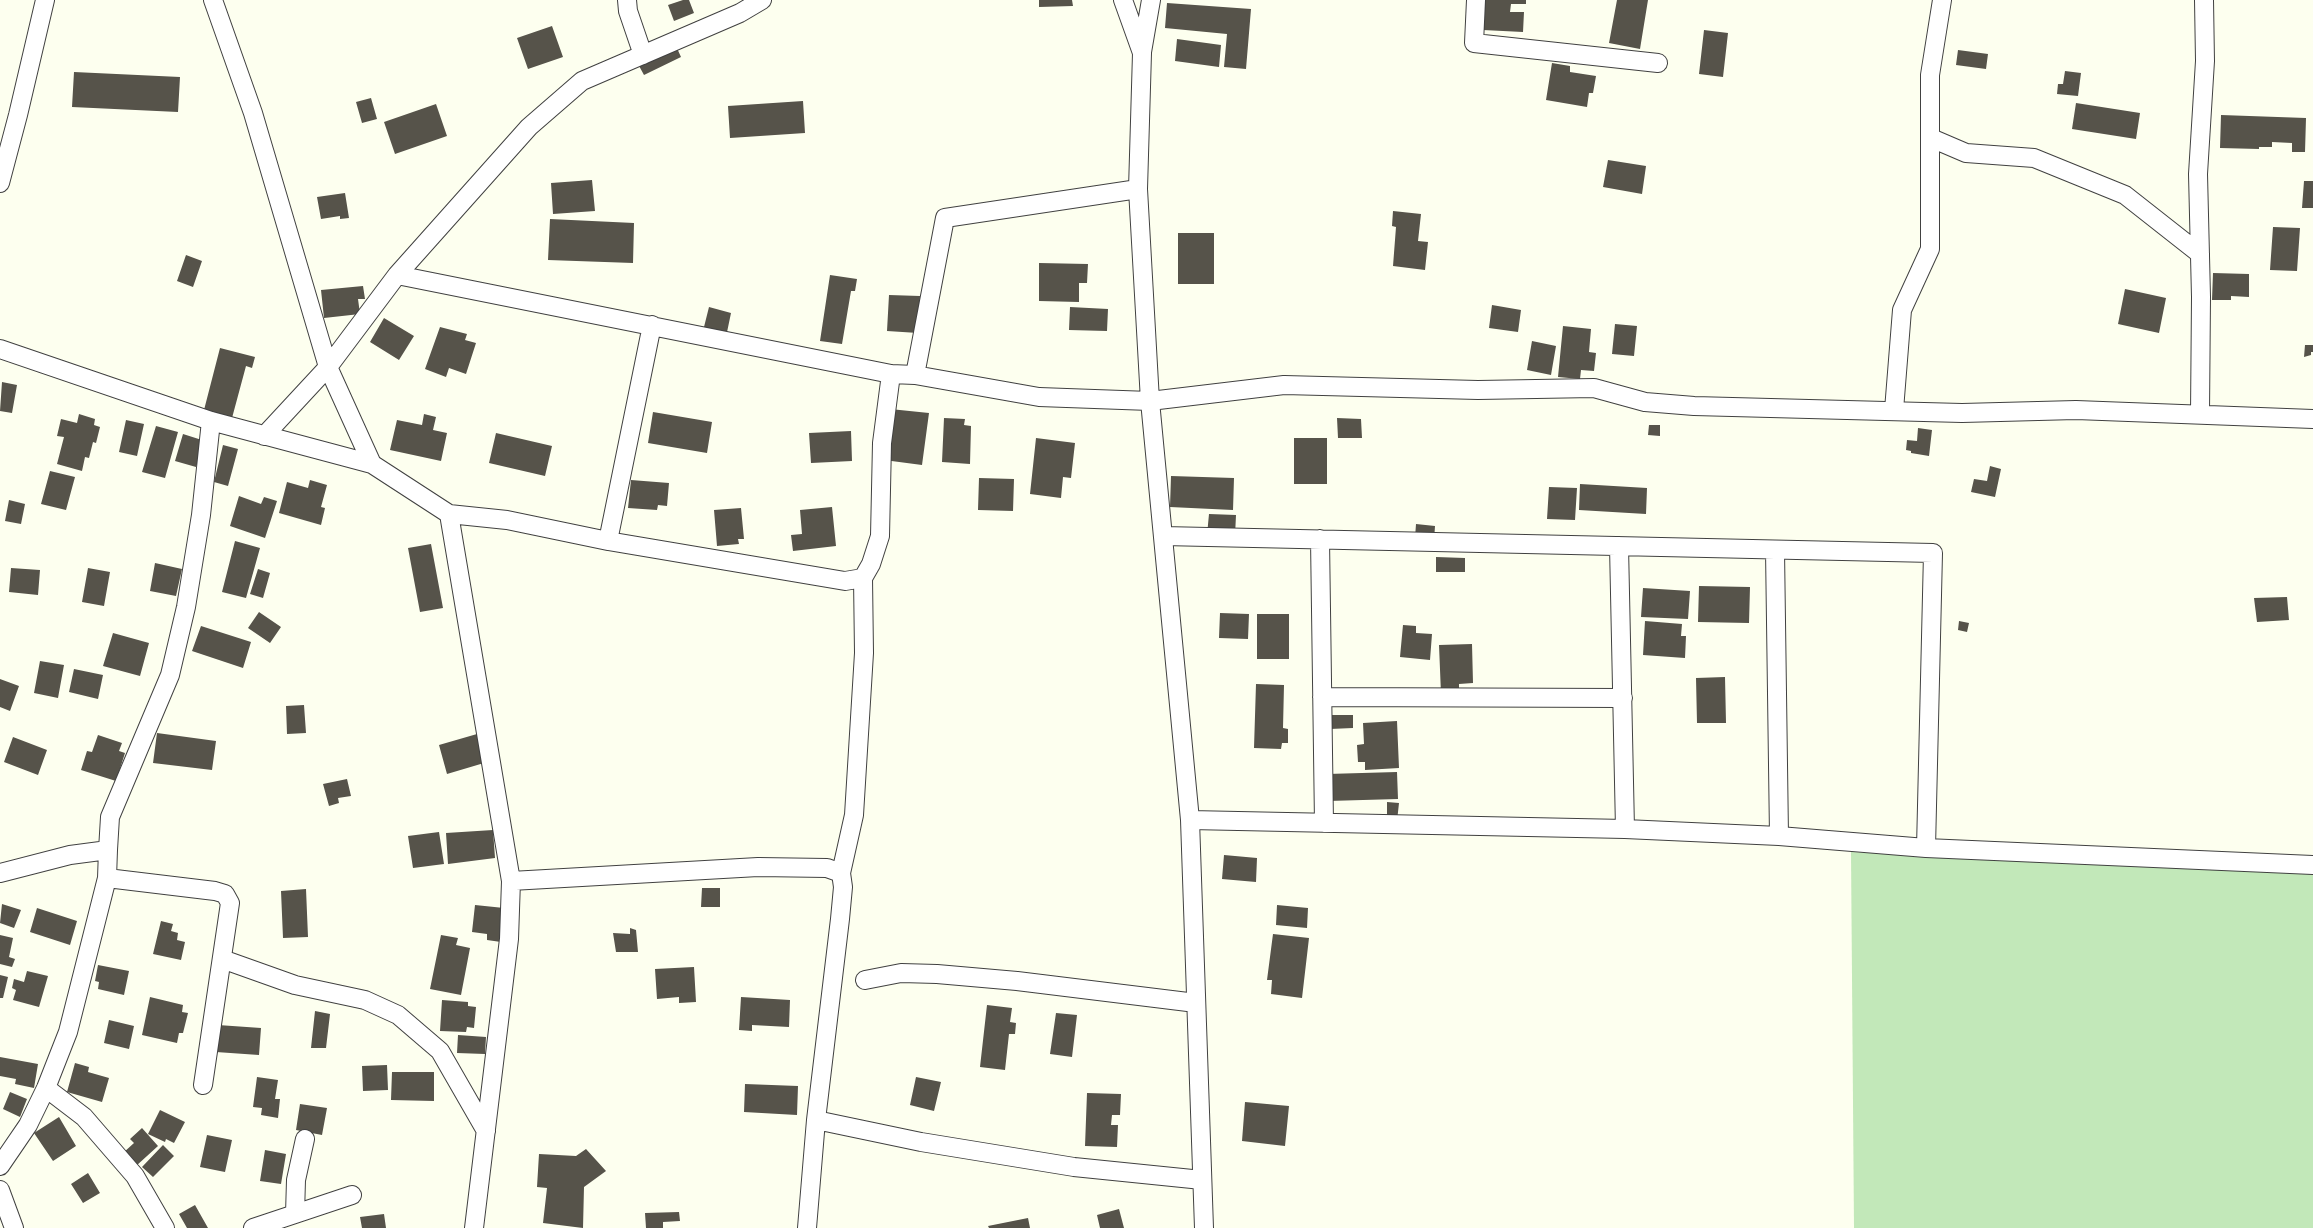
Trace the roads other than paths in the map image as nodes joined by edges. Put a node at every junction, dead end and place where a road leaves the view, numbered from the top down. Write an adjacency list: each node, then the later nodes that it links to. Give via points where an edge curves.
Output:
1 (45, 0): 14 (street)
2 (213, 0): 20 (street, via 253,113)
3 (627, 0): 11 (street)
4 (762, 0): 11 (street)
5 (1123, 0): 10 (street)
6 (1151, 0): 10 (street)
7 (1476, 0): 12 (street, via 1474,43)
8 (1942, 0): 13 (street, via 1930,75)
9 (2204, 0): 16 (street, via 2205,61 2198,174)
10 (1142, 53): 15 (street)
11 (643, 55): 17 (street, via 582,81 529,127)
12 (1658, 63)
13 (1931, 138): 16 (street, via 1966,153 2034,158 2125,195); 24 (street, via 1930,249 1902,310)
14 (0, 183)
15 (1138, 189): 22 (street, via 945,218); 23 (street)
16 (2200, 254): 25 (street)
17 (397, 275): 18 (street); 20 (street)
18 (652, 325): 21 (street); 33 (street)
19 (0, 349): 27 (street)
20 (328, 367): 28 (street); 29 (street)
21 (891, 374): 22 (street); 36 (street, via 882,443 880,537)
22 (915, 375): 23 (street, via 1039,397)
23 (1150, 401): 24 (street, via 1284,385 1478,390 1594,388 1645,402 1694,406); 31 (street)
24 (1894, 410): 25 (street)
25 (2200, 413): 26 (street)
26 (2313, 419)
27 (211, 421): 28 (street); 44 (street, via 186,608 170,675 110,816)
28 (264, 436): 29 (street)
29 (372, 464): 30 (street)
30 (449, 514): 33 (street, via 507,520); 49 (street)
31 (1163, 536): 32 (street); 39 (street)
32 (1320, 539): 34 (street); 37 (street)
33 (608, 541): 36 (street, via 845,581)
34 (1619, 546): 35 (street); 38 (street)
35 (1775, 550): 42 (street); 43 (street, via 1933,553)
36 (863, 578): 47 (street, via 864,653 854,815)
37 (1322, 697): 38 (street); 40 (street)
38 (1623, 698): 41 (street)
39 (1190, 820): 40 (street); 52 (street)
40 (1324, 823): 41 (street)
41 (1625, 829): 42 (street)
42 (1779, 836): 43 (street)
43 (1926, 848): 45 (street)
44 (108, 850): 46 (street, via 70,855); 48 (street)
45 (2313, 865)
46 (0, 873)
47 (841, 873): 49 (street, via 828,868 758,867); 55 (street, via 840,919)
48 (106, 878): 50 (street, via 225,894 230,903); 54 (street, via 68,1032)
49 (511, 881): 56 (street, via 509,939)
50 (222, 959): 53 (street); 56 (street, via 295,985 365,1000 398,1015 440,1051)
51 (865, 980): 52 (street, via 901,974 938,974)
52 (1196, 1003): 59 (street)
53 (203, 1085)
54 (46, 1088): 58 (street, via 28,1125); 64 (street, via 84,1117 135,1176)
55 (816, 1120): 59 (street, via 1074,1167); 67 (street)
56 (486, 1131): 66 (street)
57 (305, 1139): 62 (street, via 296,1180)
58 (0, 1166)
59 (1202, 1180): 68 (street)
60 (0, 1190): 63 (street)
61 (352, 1195): 62 (street)
62 (295, 1214): 65 (street)
63 (14, 1228)
64 (165, 1228)
65 (253, 1228)
66 (474, 1228)
67 (807, 1228)
68 (1204, 1228)

